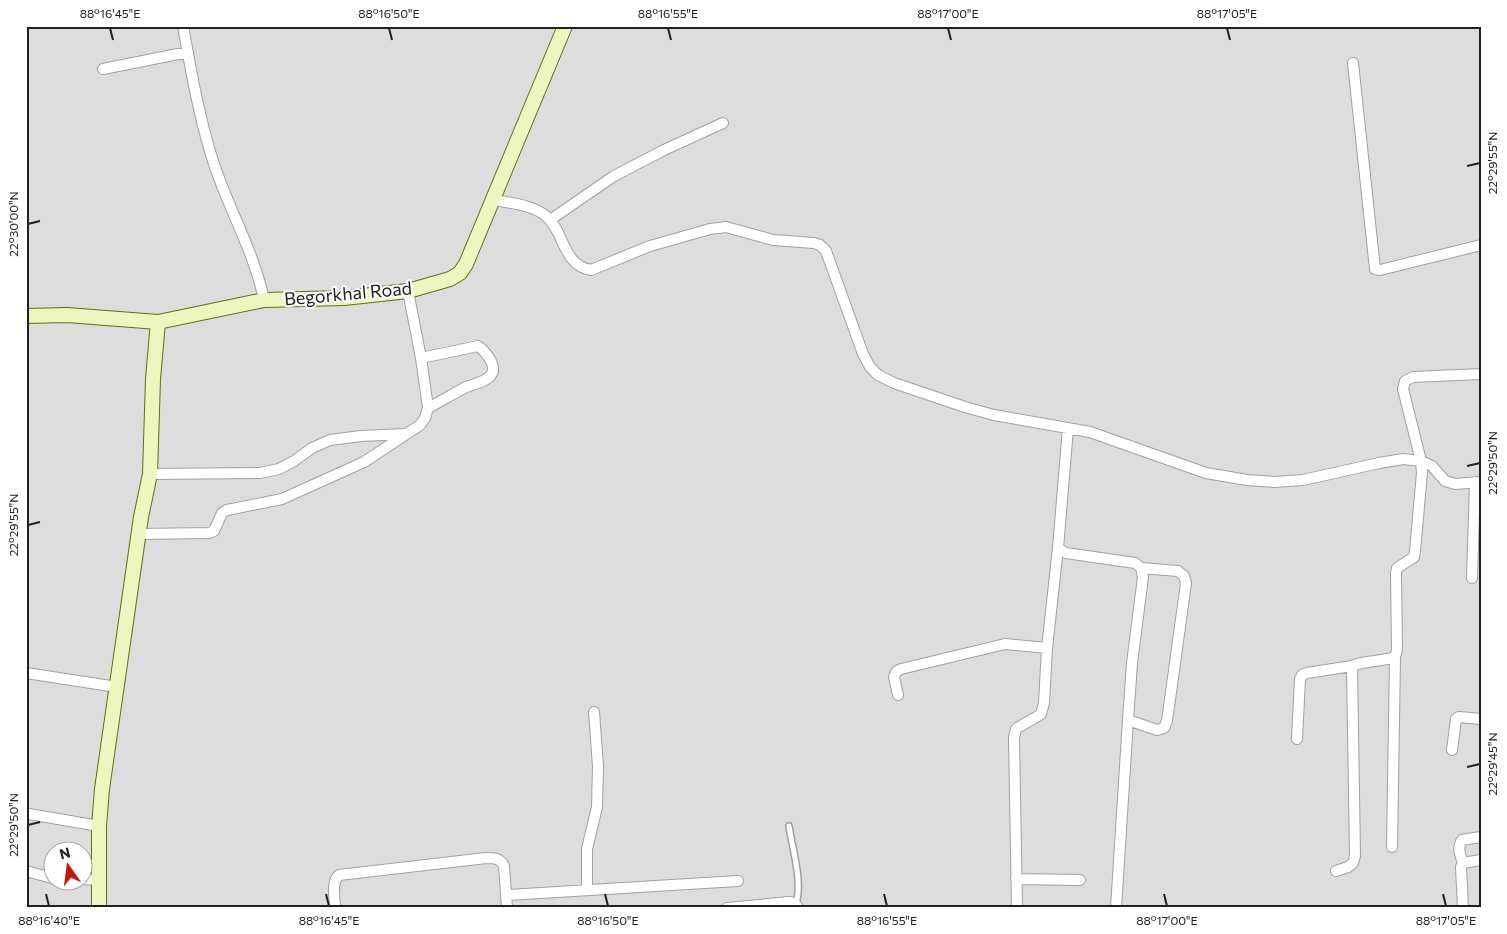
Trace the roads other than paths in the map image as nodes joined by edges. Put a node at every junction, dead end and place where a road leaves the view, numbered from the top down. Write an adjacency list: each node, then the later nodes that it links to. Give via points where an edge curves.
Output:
1 (183, 26): 3 (street)
2 (565, 26): 7 (street, Begorkhal Road)
3 (188, 52): 5 (street); 11 (street, via 213,161 253,258)
4 (1353, 63): 9 (street, via 1375,269)
5 (103, 69)
6 (723, 123): 8 (street, via 614,176)
7 (494, 200): 8 (street, via 536,210); 10 (street, Begorkhal Road, via 460,273)
8 (550, 220): 17 (street, via 572,261 583,269 591,270 650,246 710,228 726,227 773,240 820,245 826,251 863,354 878,375 994,415)
9 (1481, 245)
10 (408, 291): 11 (street, Begorkhal Road, via 344,298); 14 (street)
11 (264, 300): 13 (street, Begorkhal Road)
12 (26, 316): 13 (street, Begorkhal Road, via 67,315)
13 (158, 322): 20 (street)
14 (421, 358): 16 (street); 16 (street, via 478,346 494,368 488,378)
15 (1481, 374): 19 (street, via 1413,377 1405,381 1404,398)
16 (428, 408): 18 (street, via 420,425)
17 (1068, 428): 19 (street, via 1090,432 1206,473 1246,480 1303,480 1378,463 1403,459); 23 (street)
18 (407, 434): 20 (street, via 330,440 280,469 260,473); 22 (street, via 364,462 282,499 227,510 222,513 214,531 209,533)
19 (1421, 461): 21 (street, via 1432,466 1445,481 1455,484); 27 (street, via 1414,557 1401,564 1396,573)
20 (150, 474): 22 (street)
21 (1478, 482): 25 (street)
22 (139, 534): 30 (street)
23 (1058, 548): 24 (street, via 1066,553 1135,563); 26 (street)
24 (1142, 568): 34 (street); 34 (street, via 1178,572 1186,583 1168,721 1164,728 1157,730)
25 (1472, 578)
26 (1047, 648): 31 (street, via 1006,644 901,669 894,678); 47 (street, via 1041,714 1016,729 1014,738)
27 (1395, 656): 28 (street); 41 (street)
28 (1352, 666): 35 (street, via 1302,675); 44 (street, via 1355,856 1348,867)
29 (26, 673): 30 (street)
30 (117, 687): 38 (street, via 105,760)
31 (898, 696)
32 (594, 712): 52 (street, via 597,807 587,849)
33 (1481, 719): 36 (street, via 1456,719)
34 (1128, 720): 60 (street)
35 (1298, 739)
36 (1452, 750)
37 (29, 814): 38 (street)
38 (99, 826): 49 (street)
39 (789, 826): 54 (lane, via 798,880)
40 (1481, 838): 43 (street, via 1462,840 1459,844)
41 (1392, 847)
42 (1481, 860): 43 (street)
43 (1463, 862): 61 (street)
44 (1336, 871)
45 (26, 872): 46 (street)
46 (42, 876)
47 (1016, 879): 50 (street); 59 (street)
48 (92, 880): 49 (street)
49 (99, 880): 55 (street)
50 (1080, 880)
51 (738, 881): 52 (street)
52 (586, 890): 53 (street)
53 (507, 895): 56 (street, via 502,861 486,858 339,875 335,878); 57 (street)
54 (797, 906): 58 (street, via 789,902)
55 (99, 908)
56 (335, 908)
57 (508, 908)
58 (726, 908)
59 (1017, 908)
60 (1116, 908)
61 (1462, 908)

